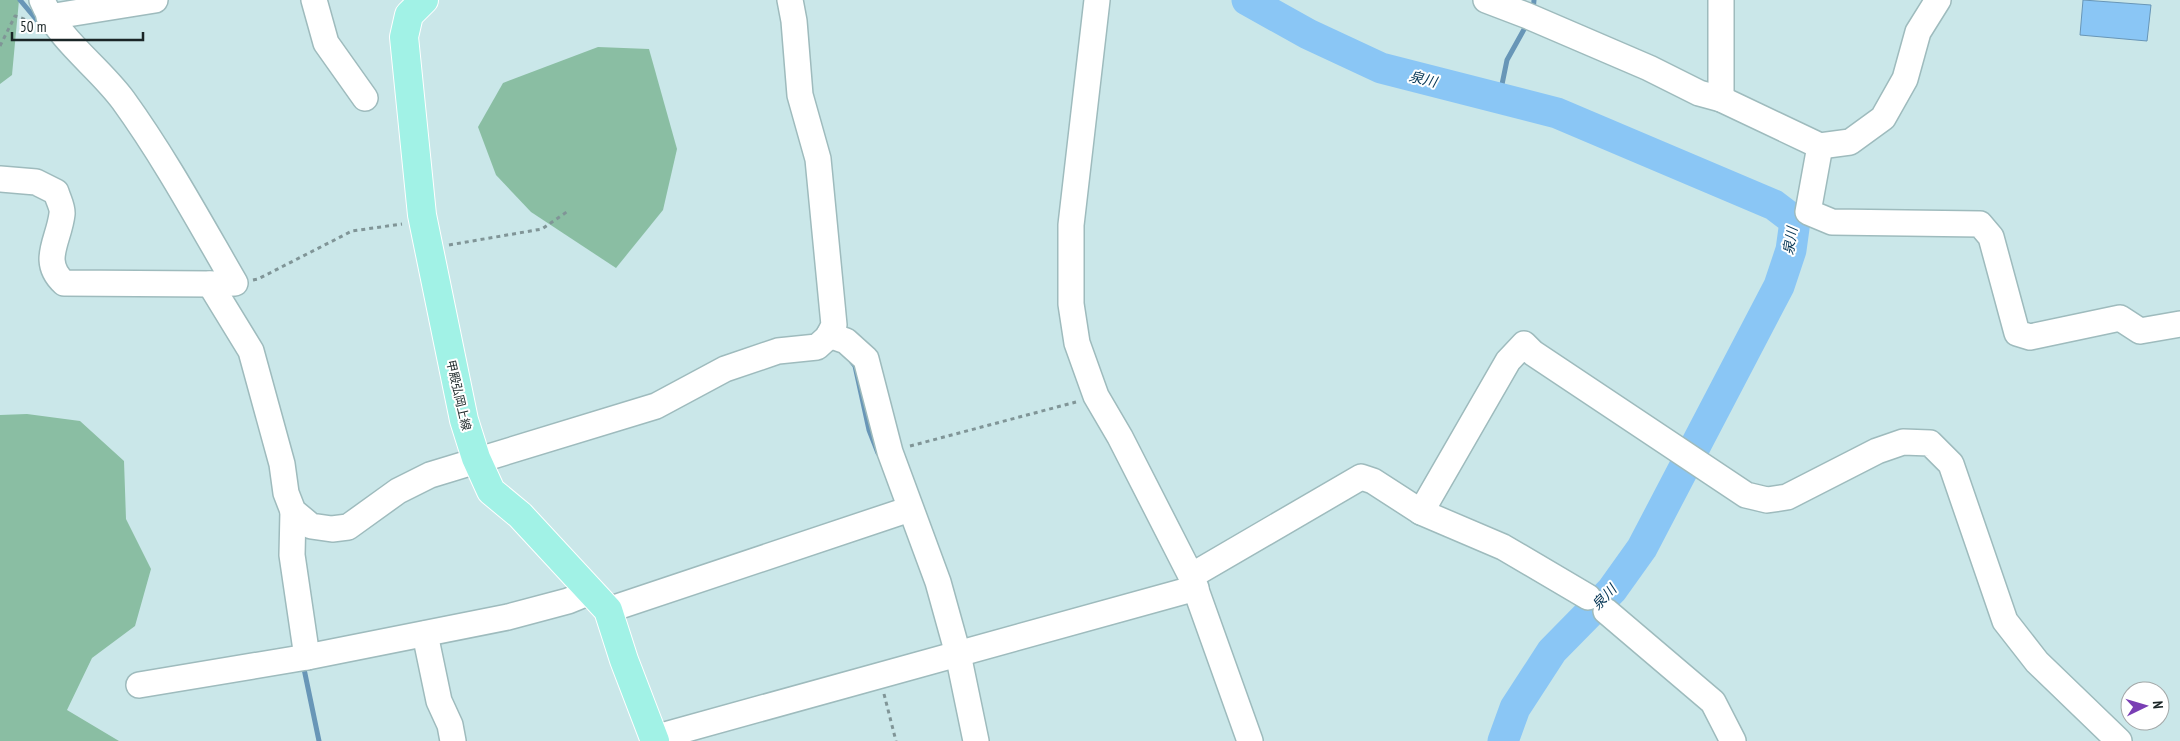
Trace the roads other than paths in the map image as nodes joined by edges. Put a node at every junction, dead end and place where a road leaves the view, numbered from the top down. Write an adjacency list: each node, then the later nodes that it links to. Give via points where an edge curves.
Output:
1 (155, 0): 9 (street)
2 (314, 0): 10 (street, via 326,43)
3 (424, 0): 17 (main road, 甲殿弘岡上線, via 409,15 404,38 423,221 464,420)
4 (790, 0): 16 (street, via 800,95 818,159 834,325)
5 (1097, 0): 21 (street, via 1071,225 1071,304 1077,343 1096,396)
6 (1486, 0): 11 (street, via 1649,68 1699,93)
7 (1721, 0): 11 (street)
8 (1938, 0): 12 (street, via 1918,32 1905,79 1883,118 1850,142)
9 (39, 13): 14 (street, via 121,98 155,146)
10 (365, 98)
11 (1721, 99): 12 (street)
12 (1820, 146): 15 (street, via 1808,212 1832,222 1980,224 1991,237 2016,333 2030,337 2120,318 2140,331)
13 (0, 179): 14 (street, via 36,182 56,192 63,212 51,261 54,274 64,283)
14 (222, 284): 18 (street, via 251,351)
15 (2180, 324)
16 (826, 339): 17 (street, via 817,347 778,351 725,370 656,406); 19 (street, via 846,341 866,359 890,452)
17 (475, 455): 18 (street, via 398,491 348,527 311,526); 22 (main road, 甲殿弘岡上線, via 491,491 520,515)
18 (293, 511): 25 (street, via 292,554)
19 (901, 512): 22 (street); 24 (street, via 938,582)
20 (1421, 512): 21 (street, via 1361,477); 31 (street, via 1503,547 1597,604 1713,702); 32 (street, via 1508,361 1524,344 1746,495 1767,500 1787,497 1877,451 1903,442 1930,443 1951,464 2005,622 2037,662)
21 (1193, 582): 24 (street); 30 (street)
22 (599, 601): 23 (street, via 568,600 508,617); 27 (main road, 甲殿弘岡上線)
23 (425, 634): 25 (street); 28 (street, via 439,701)
24 (950, 656): 27 (street); 29 (street)
25 (300, 659): 26 (street)
26 (139, 685)
27 (654, 739)
28 (453, 741)
29 (976, 741)
30 (1250, 741)
31 (1733, 741)
32 (2119, 741)

